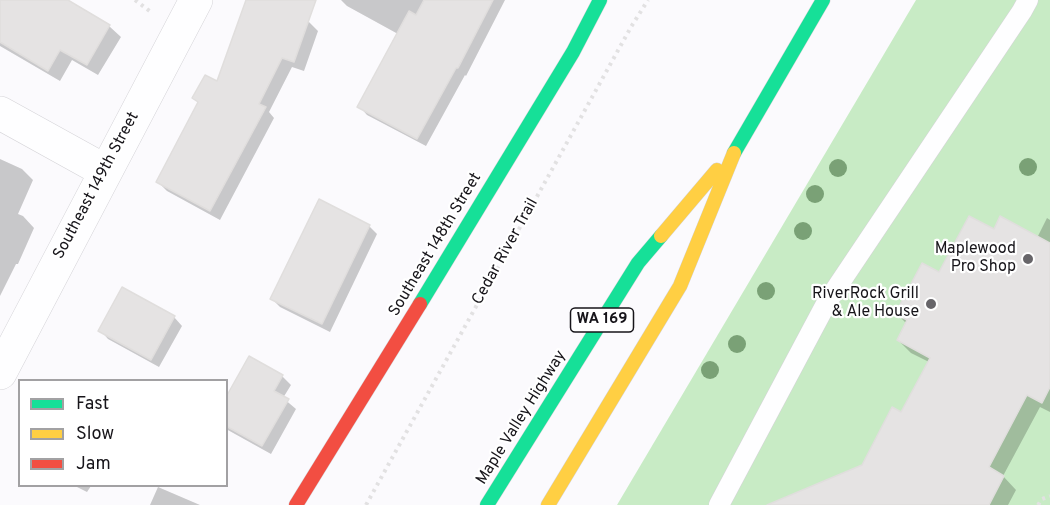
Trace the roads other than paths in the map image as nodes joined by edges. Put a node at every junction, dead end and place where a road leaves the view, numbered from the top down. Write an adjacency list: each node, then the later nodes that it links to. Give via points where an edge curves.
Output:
1 (196, 0): 7 (street, Southeast 149th Street)
2 (600, 0): 9 (main road, Southeast 148th Street, via 573,52)
3 (823, 0): 6 (main road, Maple Valley Highway / WA 169)
4 (1028, 0): 12 (lane, via 827,302)
5 (0, 113): 7 (street)
6 (736, 148): 10 (main road, Maple Valley Highway / WA 169, via 638,263); 11 (main road, Maple Valley Highway / WA 169, via 681,286)
7 (105, 171): 8 (street, Southeast 149th Street)
8 (0, 373)
9 (296, 505)
10 (487, 505)
11 (548, 505)
12 (719, 505)

